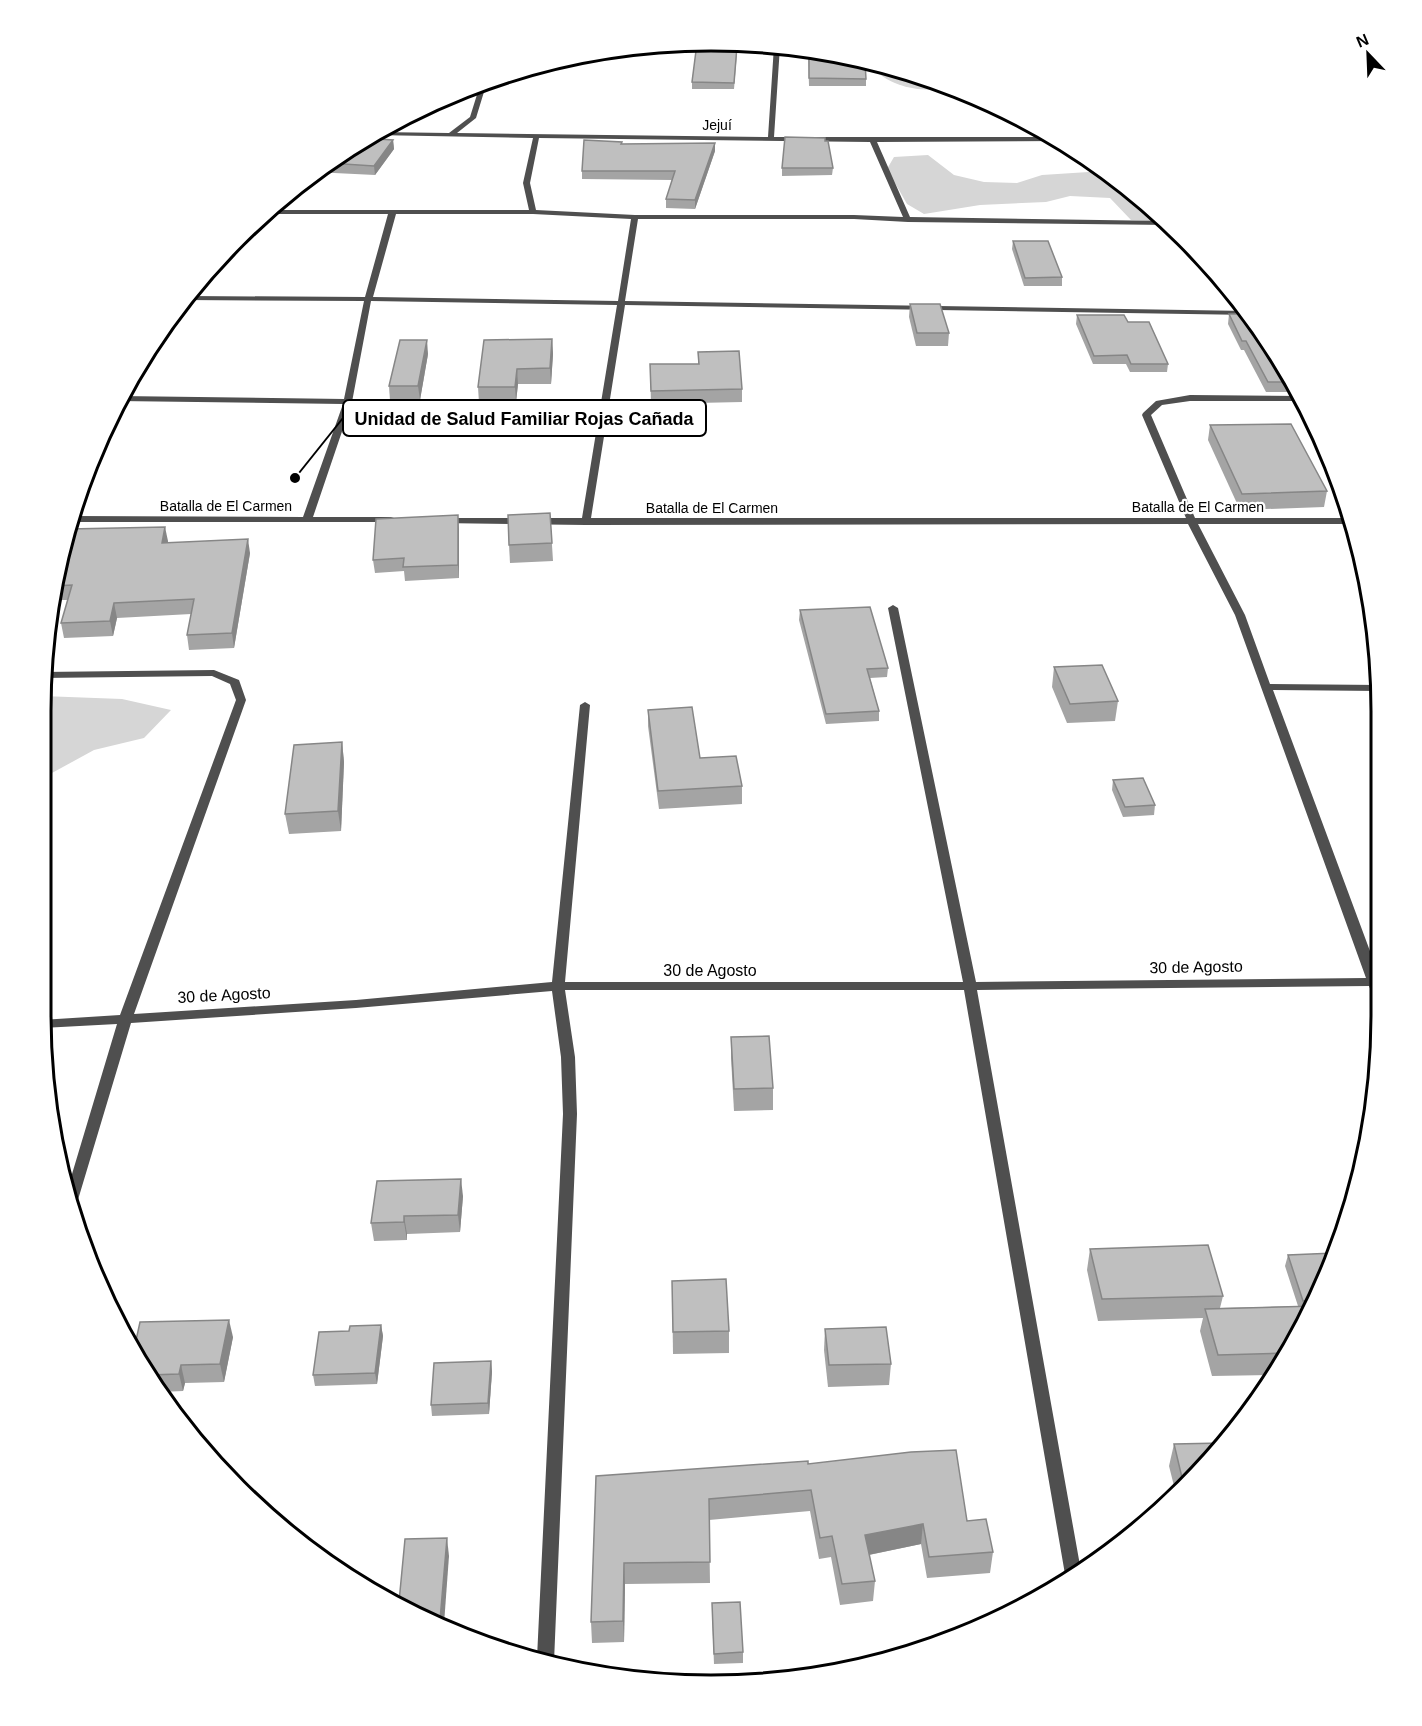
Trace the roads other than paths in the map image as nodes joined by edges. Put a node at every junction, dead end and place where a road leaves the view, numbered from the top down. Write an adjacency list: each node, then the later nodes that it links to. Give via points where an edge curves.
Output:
1 (776, 55): 10 (street)
2 (481, 93): 3 (street)
3 (473, 118): 4 (street); 7 (street)
4 (480, 124)
5 (487, 130): 8 (street)
6 (390, 134): 7 (street, Jejuí)
7 (451, 135): 8 (street, Jejuí)
8 (494, 136): 9 (street, Jejuí)
9 (536, 137): 10 (street, Jejuí); 14 (street, via 526,194)
10 (771, 137): 12 (street, Jejuí)
11 (1041, 139): 12 (street, Jejuí)
12 (873, 141): 17 (street)
13 (279, 212): 15 (street)
14 (533, 212): 15 (street); 16 (street)
15 (392, 214): 20 (street)
16 (635, 218): 17 (street); 21 (street)
17 (908, 220): 18 (street)
18 (1155, 223)
19 (196, 298): 20 (street)
20 (368, 298): 21 (street); 25 (street)
21 (621, 303): 22 (street); 31 (street)
22 (1238, 313)
23 (129, 399): 25 (street)
24 (1292, 399): 29 (street, via 1190,399 1159,403 1146,415)
25 (348, 402): 27 (street)
26 (80, 519): 27 (street, Batalla de El Carmen)
27 (307, 520): 28 (street, Batalla de El Carmen)
28 (400, 520)
29 (1191, 520): 31 (street, Batalla de El Carmen); 32 (street, Batalla de El Carmen); 35 (street, via 1240,615)
30 (435, 521): 31 (street, Batalla de El Carmen)
31 (586, 522)
32 (1343, 522)
33 (894, 608): 41 (street)
34 (52, 675): 42 (street, via 214,673 235,682 241,700)
35 (1267, 687): 36 (street); 38 (street)
36 (1370, 688)
37 (585, 705): 40 (street)
38 (1371, 968)
39 (1371, 982): 41 (street, 30 de Agosto)
40 (558, 986): 41 (street, 30 de Agosto); 42 (street, 30 de Agosto, via 356,1004); 46 (street, via 568,1057 570,1114)
41 (970, 986): 45 (street)
42 (126, 1017): 43 (street, 30 de Agosto); 44 (street)
43 (51, 1023)
44 (74, 1189)
45 (1072, 1568)
46 (546, 1654)

